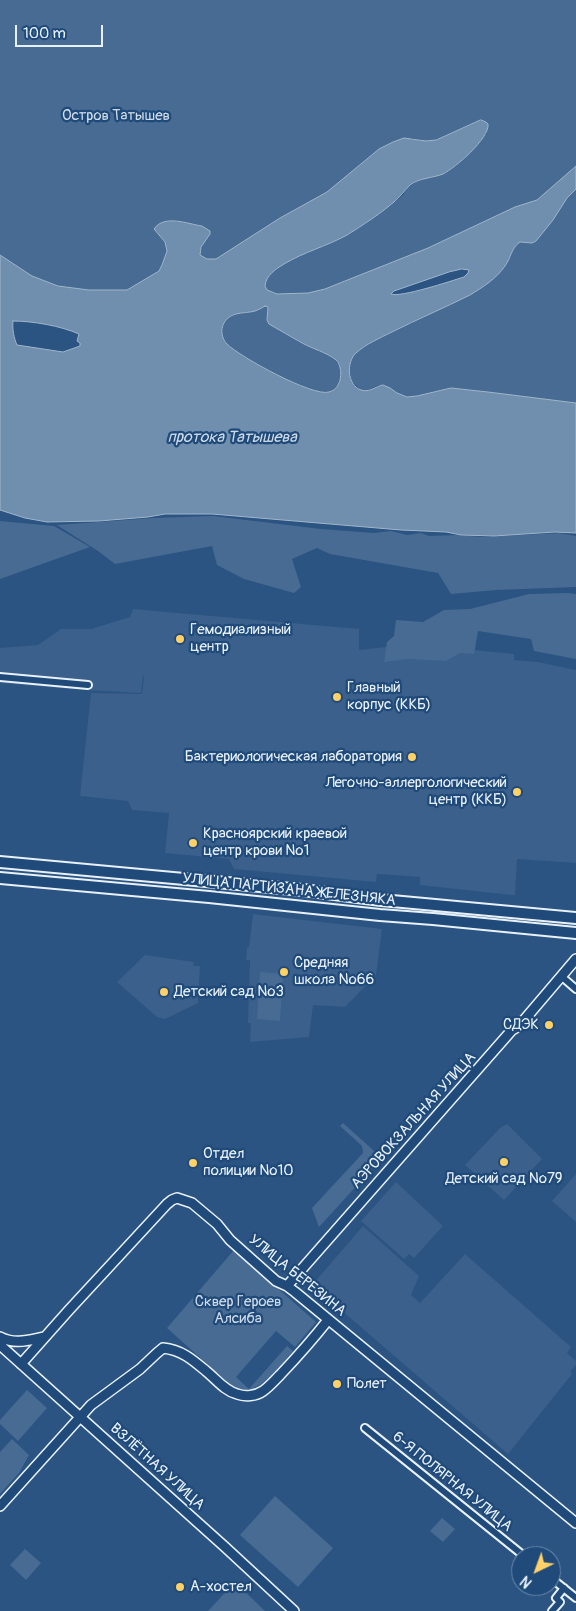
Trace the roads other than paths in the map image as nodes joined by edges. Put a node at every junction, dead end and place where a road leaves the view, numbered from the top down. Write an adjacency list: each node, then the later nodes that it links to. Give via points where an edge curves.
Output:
1 (0, 677): 2 (street)
2 (88, 685)
3 (4, 862): 4 (main road); 5 (main road, УЛИЦА ПАРТИЗАНА ЖЕЛЕЗНЯКА)
4 (4, 878): 6 (main road, УЛИЦА ПАРТИЗАНА ЖЕЛЕЗНЯКА)
5 (380, 900): 6 (main road); 7 (main road, УЛИЦА ПАРТИЗАНА ЖЕЛЕЗНЯКА)
6 (380, 915): 8 (main road, УЛИЦА ПАРТИЗАНА ЖЕЛЕЗНЯКА)
7 (576, 918)
8 (576, 934)
9 (576, 959): 10 (street, АЭРОВОКЗАЛЬНАЯ УЛИЦА)
10 (561, 976): 11 (street); 12 (street, АЭРОВОКЗАЛЬНАЯ УЛИЦА)
11 (576, 989)
12 (288, 1286): 13 (street, УЛИЦА БЕРЕЗИНА); 15 (street, УЛИЦА БЕРЕЗИНА, via 276,1281 192,1203 177,1198 167,1204)
13 (328, 1320): 18 (street, via 263,1392 245,1396 236,1394 187,1355 163,1348); 21 (street, УЛИЦА БЕРЕЗИНА)
14 (0, 1337): 15 (street, via 8,1342 18,1342)
15 (45, 1337): 17 (street, УЛИЦА БЕРЕЗИНА)
16 (0, 1345): 17 (street, ВЗЛЁТНАЯ УЛИЦА)
17 (21, 1364): 18 (street, ВЗЛЁТНАЯ УЛИЦА)
18 (81, 1416): 20 (street); 26 (street, ВЗЛЁТНАЯ УЛИЦА)
19 (365, 1428): 22 (street, 6-Я ПОЛЯРНАЯ УЛИЦА)
20 (0, 1506)
21 (576, 1523)
22 (512, 1546)
23 (561, 1586): 24 (street)
24 (564, 1588): 25 (street); 27 (street, via 556,1598 560,1602)
25 (576, 1598)
26 (294, 1611)
27 (552, 1611)

